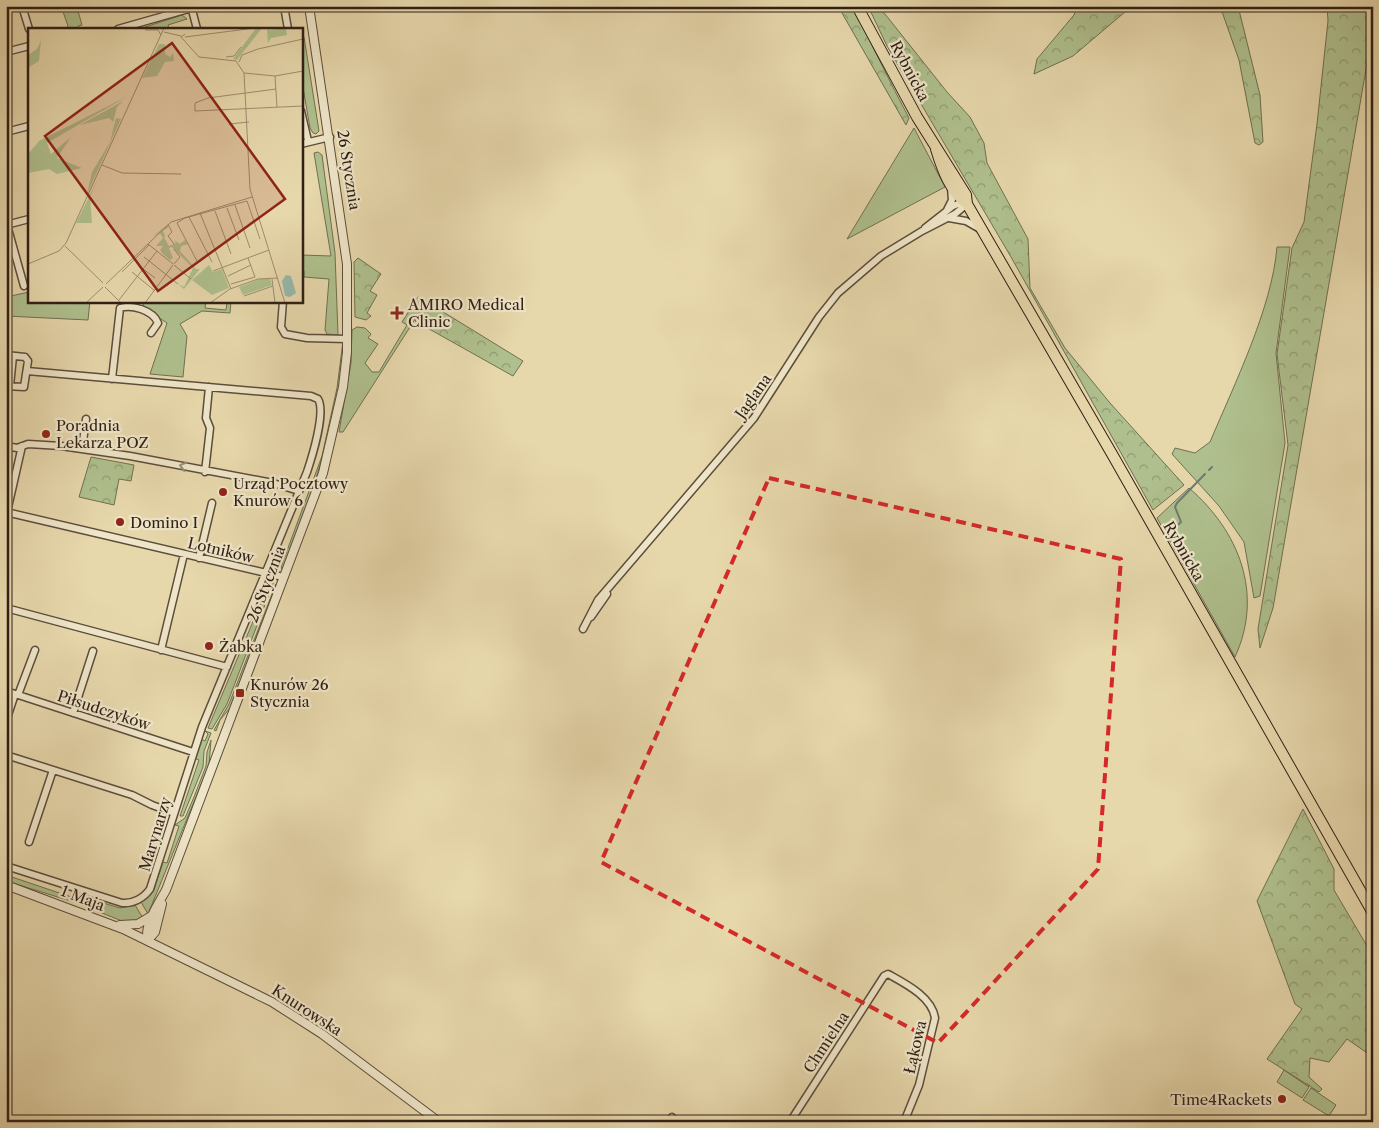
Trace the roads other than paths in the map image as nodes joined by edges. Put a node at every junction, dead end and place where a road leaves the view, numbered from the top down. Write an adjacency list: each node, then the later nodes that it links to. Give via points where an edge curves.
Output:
1 (22, 6): 6 (street)
2 (284, 6): 9 (street)
3 (309, 6): 15 (street, 26 Stycznia)
4 (857, 6): 17 (main road, Rybnicka)
5 (194, 7): 7 (street); 8 (street)
6 (29, 28)
7 (121, 28)
8 (197, 28)
9 (288, 28)
10 (28, 46): 11 (street)
11 (6, 52)
12 (302, 119): 16 (street)
13 (28, 126): 14 (street)
14 (6, 132)
15 (330, 137): 16 (street); 29 (street, 26 Stycznia, via 347,264)
16 (305, 142)
17 (936, 149): 18 (main road, Rybnicka); 19 (main road, Rybnicka, via 958,180)
18 (951, 185): 19 (main road, Rybnicka); 20 (street, via 952,200)
19 (967, 204): 20 (street, Jaglana, via 958,204); 21 (street, Jaglana); 24 (main road, Rybnicka)
20 (947, 210): 25 (street, Jaglana)
21 (949, 218): 24 (street, via 966,221); 25 (street, Jaglana)
22 (28, 219): 23 (street)
23 (7, 225): 26 (street)
24 (982, 230): 65 (main road, Rybnicka)
25 (922, 231): 48 (street, Jaglana, via 868,266 832,300 754,418 611,586)
26 (24, 286)
27 (283, 302): 29 (street, via 281,327 285,334)
28 (151, 333): 32 (street, via 158,323 156,318 142,309 120,308)
29 (347, 339): 46 (street, 26 Stycznia, via 343,387 330,449)
30 (10, 355): 31 (street, via 26,358); 33 (street)
31 (27, 371): 32 (street); 33 (street, via 24,387)
32 (112, 379): 34 (street)
33 (8, 386)
34 (209, 387): 39 (street, via 206,418 210,426); 40 (street, Marynarzy, via 318,399 321,406 316,440)
35 (86, 419): 38 (street)
36 (6, 446): 37 (street)
37 (22, 446): 38 (street); 42 (street)
38 (82, 449): 39 (street, one-way to 38, via 169,462)
39 (205, 472): 40 (street)
40 (299, 491): 45 (street, Marynarzy)
41 (212, 503): 44 (street)
42 (6, 512): 43 (street, Lotników)
43 (184, 554): 44 (street, Lotników); 50 (street)
44 (199, 558): 45 (street, Lotników)
45 (266, 573): 46 (street, Lotników); 52 (street, Marynarzy)
46 (284, 577): 64 (street, 26 Stycznia)
47 (6, 608): 50 (street)
48 (583, 629)
49 (35, 650): 54 (street)
50 (161, 650): 52 (street)
51 (93, 651): 55 (street)
52 (227, 667): 57 (street, Marynarzy)
53 (6, 691): 54 (street, Piłsudczyków)
54 (16, 694): 55 (street, Piłsudczyków); 56 (street)
55 (73, 713): 57 (street, Piłsudczyków)
56 (6, 720)
57 (193, 752): 60 (street, Marynarzy)
58 (6, 755): 59 (street)
59 (53, 770): 60 (street); 61 (street)
60 (174, 812): 62 (street, Marynarzy, via 152,885 145,895 130,903 114,902)
61 (29, 842)
62 (6, 866)
63 (6, 885): 67 (street, 1 Maja)
64 (166, 890): 66 (street, 26 Stycznia); 68 (street, 26 Stycznia)
65 (1373, 913)
66 (154, 914): 67 (street, via 131,926); 69 (street, 26 Stycznia)
67 (109, 923): 69 (street, 1 Maja)
68 (156, 927): 69 (street, 26 Stycznia); 70 (street, via 160,940)
69 (148, 940): 70 (street, Knurowska)
70 (179, 955): 72 (street, Knurowska, via 294,1015)
71 (884, 976): 73 (street, Chmielna); 74 (street, Łąkowa, via 890,975 927,1000 933,1007 935,1018 919,1085)
72 (439, 1122)
73 (790, 1122)
74 (904, 1122)

